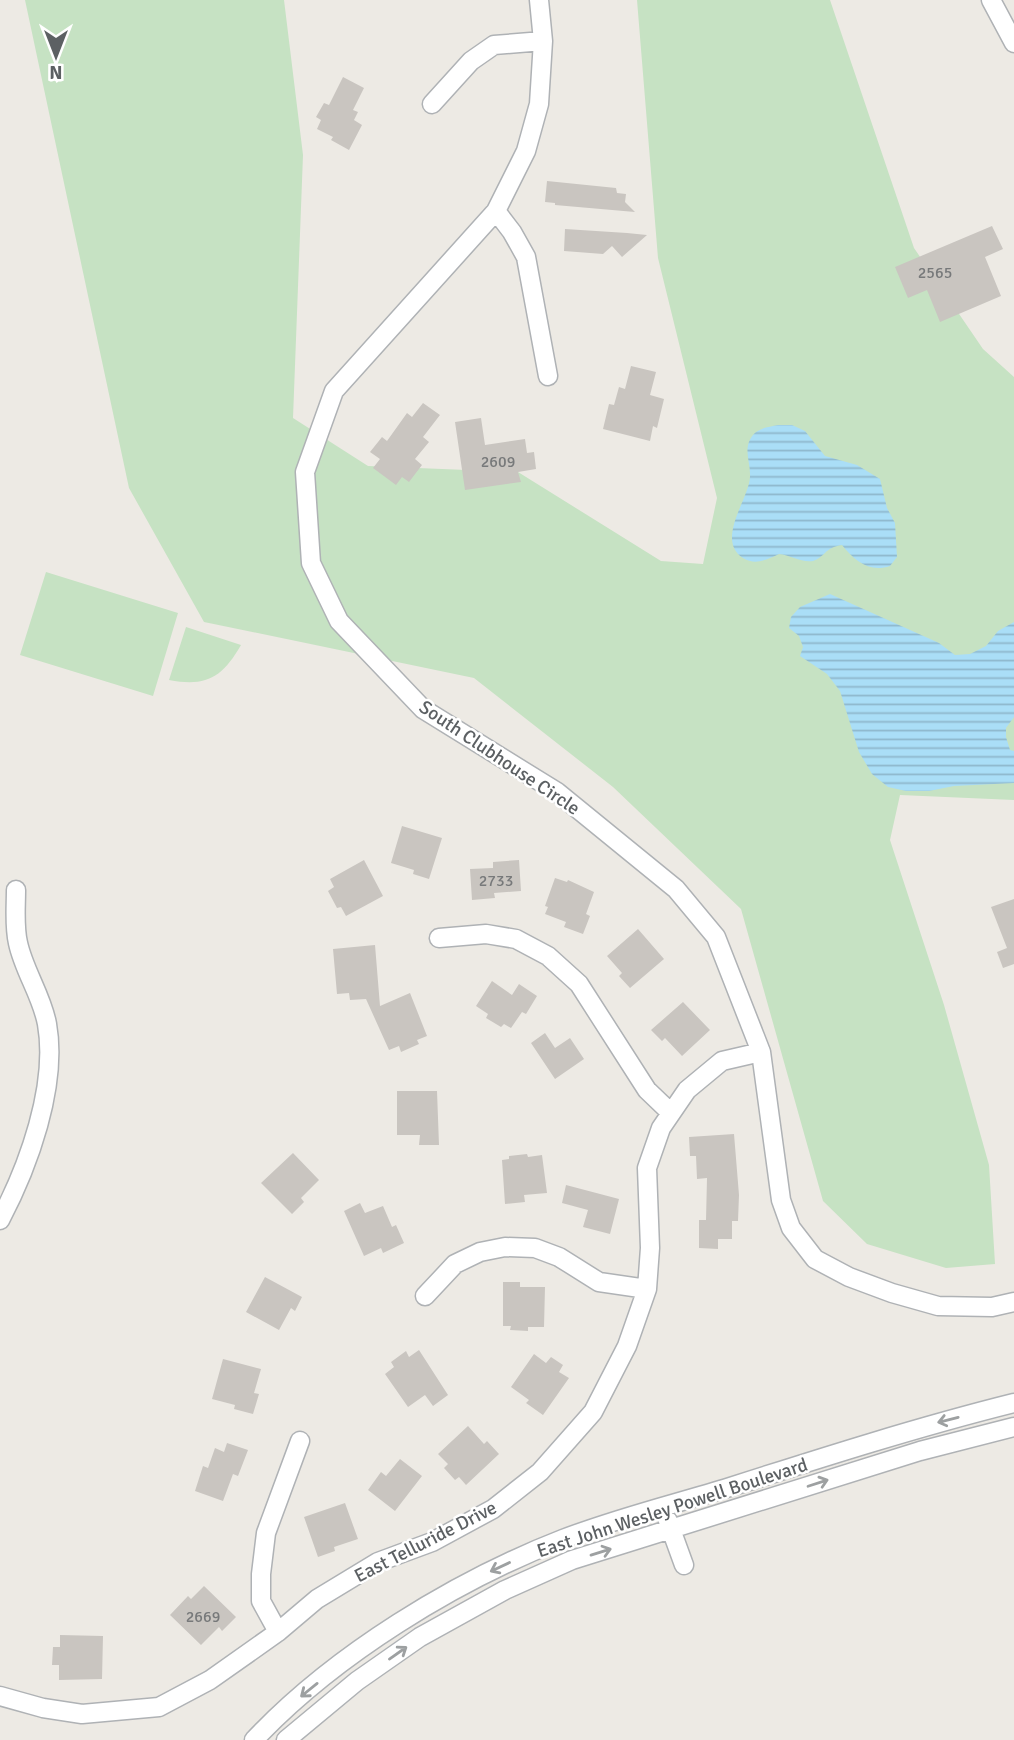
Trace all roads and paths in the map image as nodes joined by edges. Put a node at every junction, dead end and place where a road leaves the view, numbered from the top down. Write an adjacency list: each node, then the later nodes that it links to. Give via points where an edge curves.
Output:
1 (539, 0): 3 (street, South Clubhouse Circle)
2 (991, 0): 4 (street)
3 (543, 41): 5 (street, via 494,46 471,61); 6 (street, South Clubhouse Circle, via 539,104 526,151)
4 (1014, 43)
5 (432, 104)
6 (496, 211): 7 (street, via 526,257); 10 (street, South Clubhouse Circle, via 334,391 305,472 311,563 340,621 423,709 557,792 676,889 716,937)
7 (548, 376)
8 (16, 890): 12 (street, via 18,944 45,1015 49,1053 33,1146)
9 (439, 938): 11 (street, via 486,934 516,939 548,956 579,984 647,1090)
10 (761, 1052): 11 (street, East Telluride Drive, via 722,1062 687,1090); 15 (street, South Clubhouse Circle, via 781,1200 790,1228 816,1259 849,1277 938,1306 992,1307)
11 (671, 1113): 13 (street, East Telluride Drive, via 647,1168)
12 (0, 1220)
13 (647, 1289): 14 (street, via 599,1282 535,1248 505,1247 456,1264); 22 (street, East Telluride Drive, via 627,1346 593,1412 540,1472 494,1510 432,1542 378,1562 317,1599)
14 (425, 1296)
15 (1014, 1301)
16 (1014, 1403): 19 (street, East John Wesley Powell Boulevard, one-way to 19, via 913,1429)
17 (1014, 1427): 20 (street, East John Wesley Powell Boulevard, one-way to 17, via 920,1451)
18 (300, 1441): 22 (street, via 266,1533 261,1574 261,1601)
19 (664, 1508): 20 (street); 24 (street, East John Wesley Powell Boulevard, one-way to 24, via 564,1539 495,1569 407,1617 343,1662)
20 (671, 1530): 21 (street); 25 (street, East John Wesley Powell Boulevard, one-way to 20, via 357,1681 420,1637 505,1590 572,1560)
21 (684, 1565)
22 (278, 1632): 23 (street, East Telluride Drive, via 210,1680 159,1707 82,1714)
23 (0, 1696)
24 (254, 1740)
25 (286, 1740)

